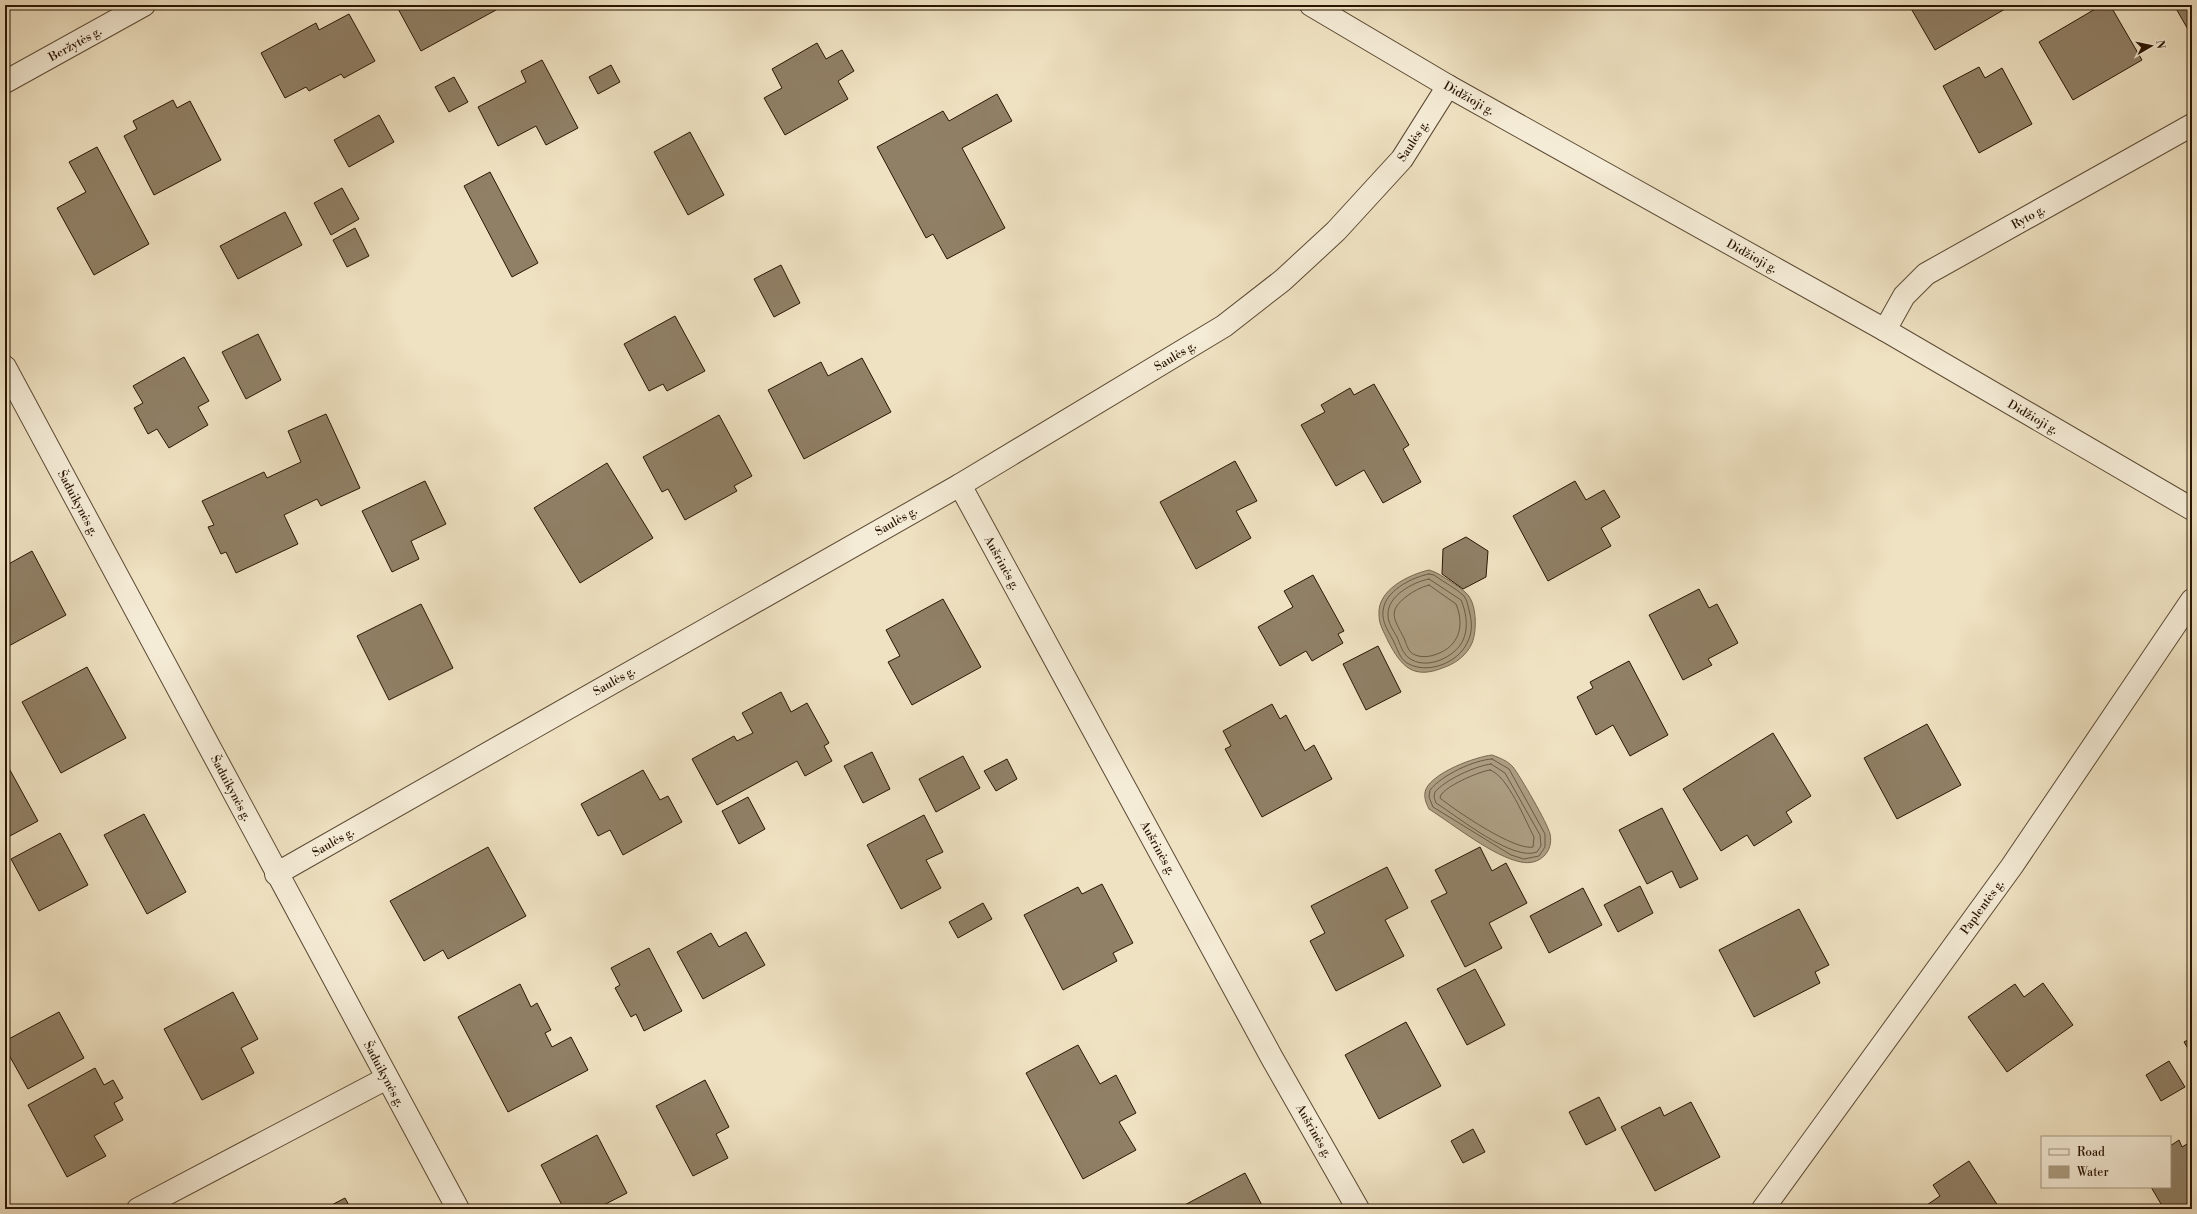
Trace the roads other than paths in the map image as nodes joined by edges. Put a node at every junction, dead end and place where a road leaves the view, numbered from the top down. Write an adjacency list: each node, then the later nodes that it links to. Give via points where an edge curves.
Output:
1 (144, 5): 3 (street, Beržytės g.)
2 (1311, 5): 4 (street, Didžioji g.)
3 (5, 82)
4 (1448, 86): 6 (street, Didžioji g.); 8 (street, Saulės g., via 1402,159 1336,231 1283,280 1224,326)
5 (2192, 125): 6 (street, Ryto g., via 1926,274 1904,296)
6 (1884, 330): 9 (street, Didžioji g.)
7 (5, 367): 11 (street, Šaduikynės g.)
8 (960, 485): 11 (street, Saulės g.); 15 (street, Aušrinės g., via 1272,1058)
9 (2192, 509)
10 (2192, 600): 16 (street, Paplentės g., via 2012,866)
11 (276, 874): 12 (street, Šaduikynės g.)
12 (387, 1078): 13 (street); 14 (street, Šaduikynės g.)
13 (138, 1209)
14 (458, 1209)
15 (1358, 1209)
16 (1763, 1209)

